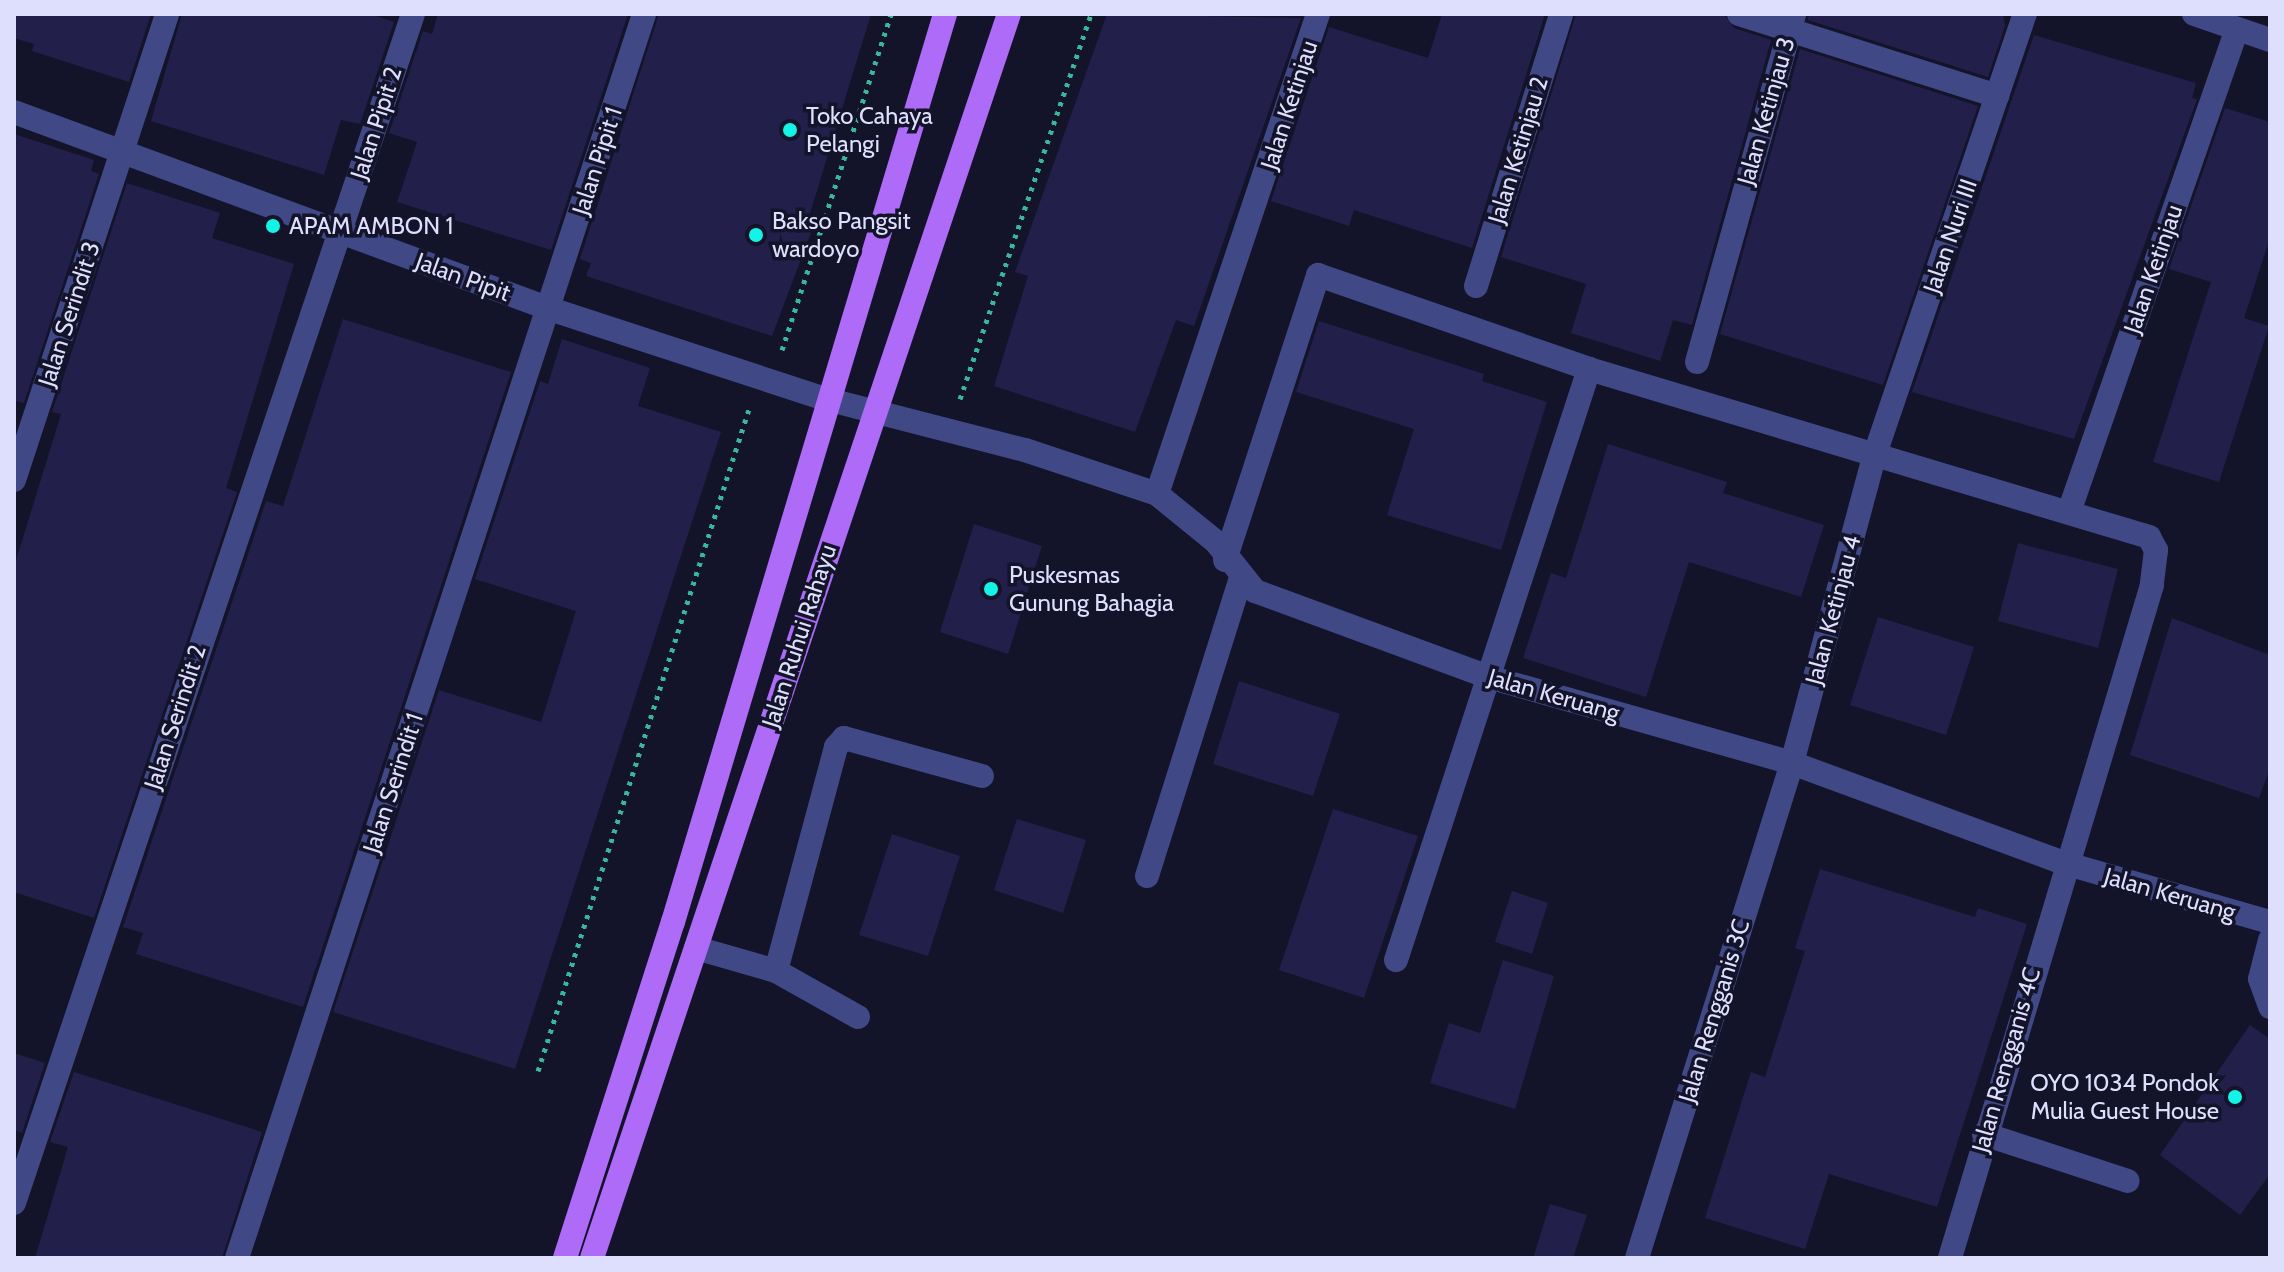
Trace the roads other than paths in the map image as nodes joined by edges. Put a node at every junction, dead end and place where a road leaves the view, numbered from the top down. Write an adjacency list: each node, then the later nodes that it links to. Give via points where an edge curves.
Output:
1 (167, 14): 16 (street, Jalan Serindit 3)
2 (413, 14): 17 (street, Jalan Pipit 2)
3 (644, 14): 19 (street, Jalan Pipit 1)
4 (945, 14): 22 (main road, Jalan Ruhui Rahayu)
5 (1009, 14): 23 (main road, Jalan Ruhui Rahayu)
6 (1318, 14): 26 (street, Jalan Ketinjau)
7 (1561, 14): 18 (street, Jalan Ketinjau 2)
8 (1739, 14): 11 (street)
9 (2025, 14): 14 (street, Jalan Nuri III)
10 (2194, 14): 12 (street)
11 (1791, 22): 14 (street); 20 (street, Jalan Ketinjau 3)
12 (2237, 29): 13 (street); 27 (street, Jalan Ketinjau)
13 (2270, 40)
14 (1997, 96): 24 (street, Jalan Nuri III)
15 (14, 112): 16 (street, Jalan Pipit)
16 (123, 148): 17 (street, Jalan Pipit); 25 (street, Jalan Serindit 3)
17 (340, 232): 19 (street, Jalan Pipit); 44 (street, Jalan Serindit 2)
18 (1476, 286)
19 (550, 309): 22 (street, Jalan Pipit); 45 (street, Jalan Serindit 1)
20 (1697, 362)
21 (1589, 369): 24 (street); 28 (street, via 1318,275); 30 (street)
22 (826, 399): 23 (street, Jalan Pipit); 46 (main road, Jalan Ruhui Rahayu, via 673,922)
23 (874, 411): 26 (street, Jalan Keruang); 37 (main road, Jalan Ruhui Rahayu)
24 (1874, 457): 27 (street); 31 (street, Jalan Ketinjau 4)
25 (14, 480)
26 (1157, 494): 28 (street, Jalan Keruang, via 1216,542)
27 (2070, 509): 33 (street, Jalan Rengganis 4C, via 2149,537 2157,566)
28 (1225, 560): 29 (street, Jalan Keruang)
29 (1241, 578): 30 (street, Jalan Keruang, via 1255,591); 34 (street)
30 (1492, 678): 31 (street, Jalan Keruang); 38 (street)
31 (1792, 763): 33 (street, Jalan Keruang); 48 (street, Jalan Rengganis 3C)
32 (982, 776): 39 (street, via 844,738 836,747)
33 (2064, 863): 35 (street, Jalan Keruang); 42 (street, Jalan Rengganis 4C)
34 (1147, 876)
35 (2270, 922)
36 (2270, 940): 40 (street, via 2260,979)
37 (696, 948): 39 (street); 47 (main road, Jalan Ruhui Rahayu)
38 (1396, 960)
39 (776, 971): 41 (street)
40 (2270, 1007)
41 (858, 1017)
42 (1984, 1134): 43 (street); 49 (street, Jalan Rengganis 4C)
43 (2128, 1181)
44 (14, 1203)
45 (237, 1258)
46 (565, 1258)
47 (592, 1258)
48 (1637, 1258)
49 (1950, 1258)

